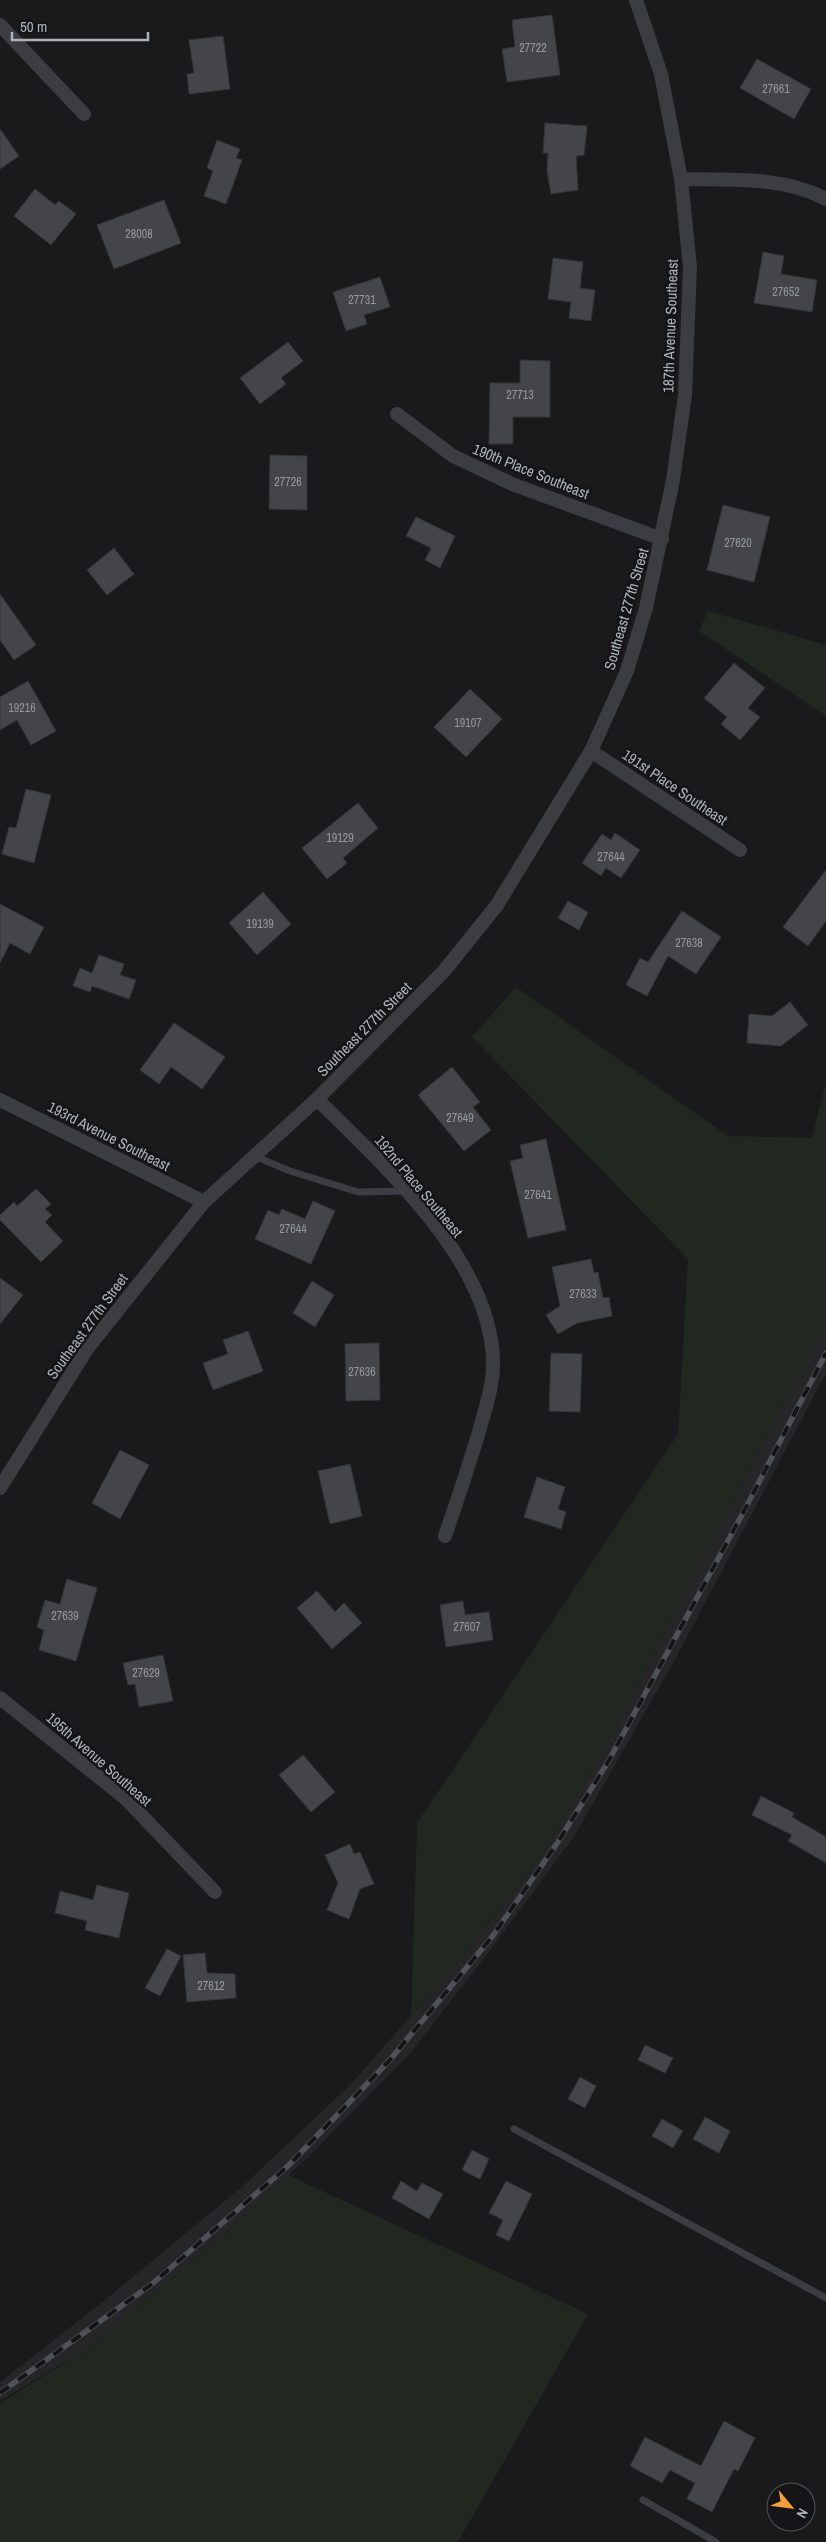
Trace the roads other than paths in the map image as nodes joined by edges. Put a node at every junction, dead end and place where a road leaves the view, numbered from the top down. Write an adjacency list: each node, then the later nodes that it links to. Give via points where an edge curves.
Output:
1 (636, 0): 4 (street, 187th Avenue Southeast, via 660,74)
2 (0, 25): 3 (street)
3 (84, 114)
4 (681, 179): 5 (street, via 780,184); 7 (street, 187th Avenue Southeast, via 690,267 684,396 674,480)
5 (826, 199)
6 (397, 414): 7 (street, 190th Place Southeast, via 461,460 512,484)
7 (662, 539): 8 (street, Southeast 277th Street, via 627,671)
8 (591, 751): 9 (street, 191st Place Southeast); 10 (street, Southeast 277th Street, via 496,905 444,971)
9 (740, 850)
10 (317, 1099): 12 (street, Southeast 277th Street); 13 (street, 192nd Place Southeast)
11 (0, 1100): 14 (street, 193rd Avenue Southeast)
12 (254, 1156): 13 (lane, via 358,1192); 14 (street, Southeast 277th Street)
13 (406, 1191): 16 (street, 192nd Place Southeast, via 446,1239 475,1287 491,1339 493,1366 490,1392)
14 (204, 1202): 15 (street, Southeast 277th Street, via 87,1349)
15 (0, 1488)
16 (444, 1536)
17 (0, 1698): 18 (street, 195th Avenue Southeast, via 125,1798)
18 (215, 1892)
19 (514, 2129): 20 (lane)
20 (826, 2298)
21 (643, 2500): 22 (lane)
22 (716, 2542)

